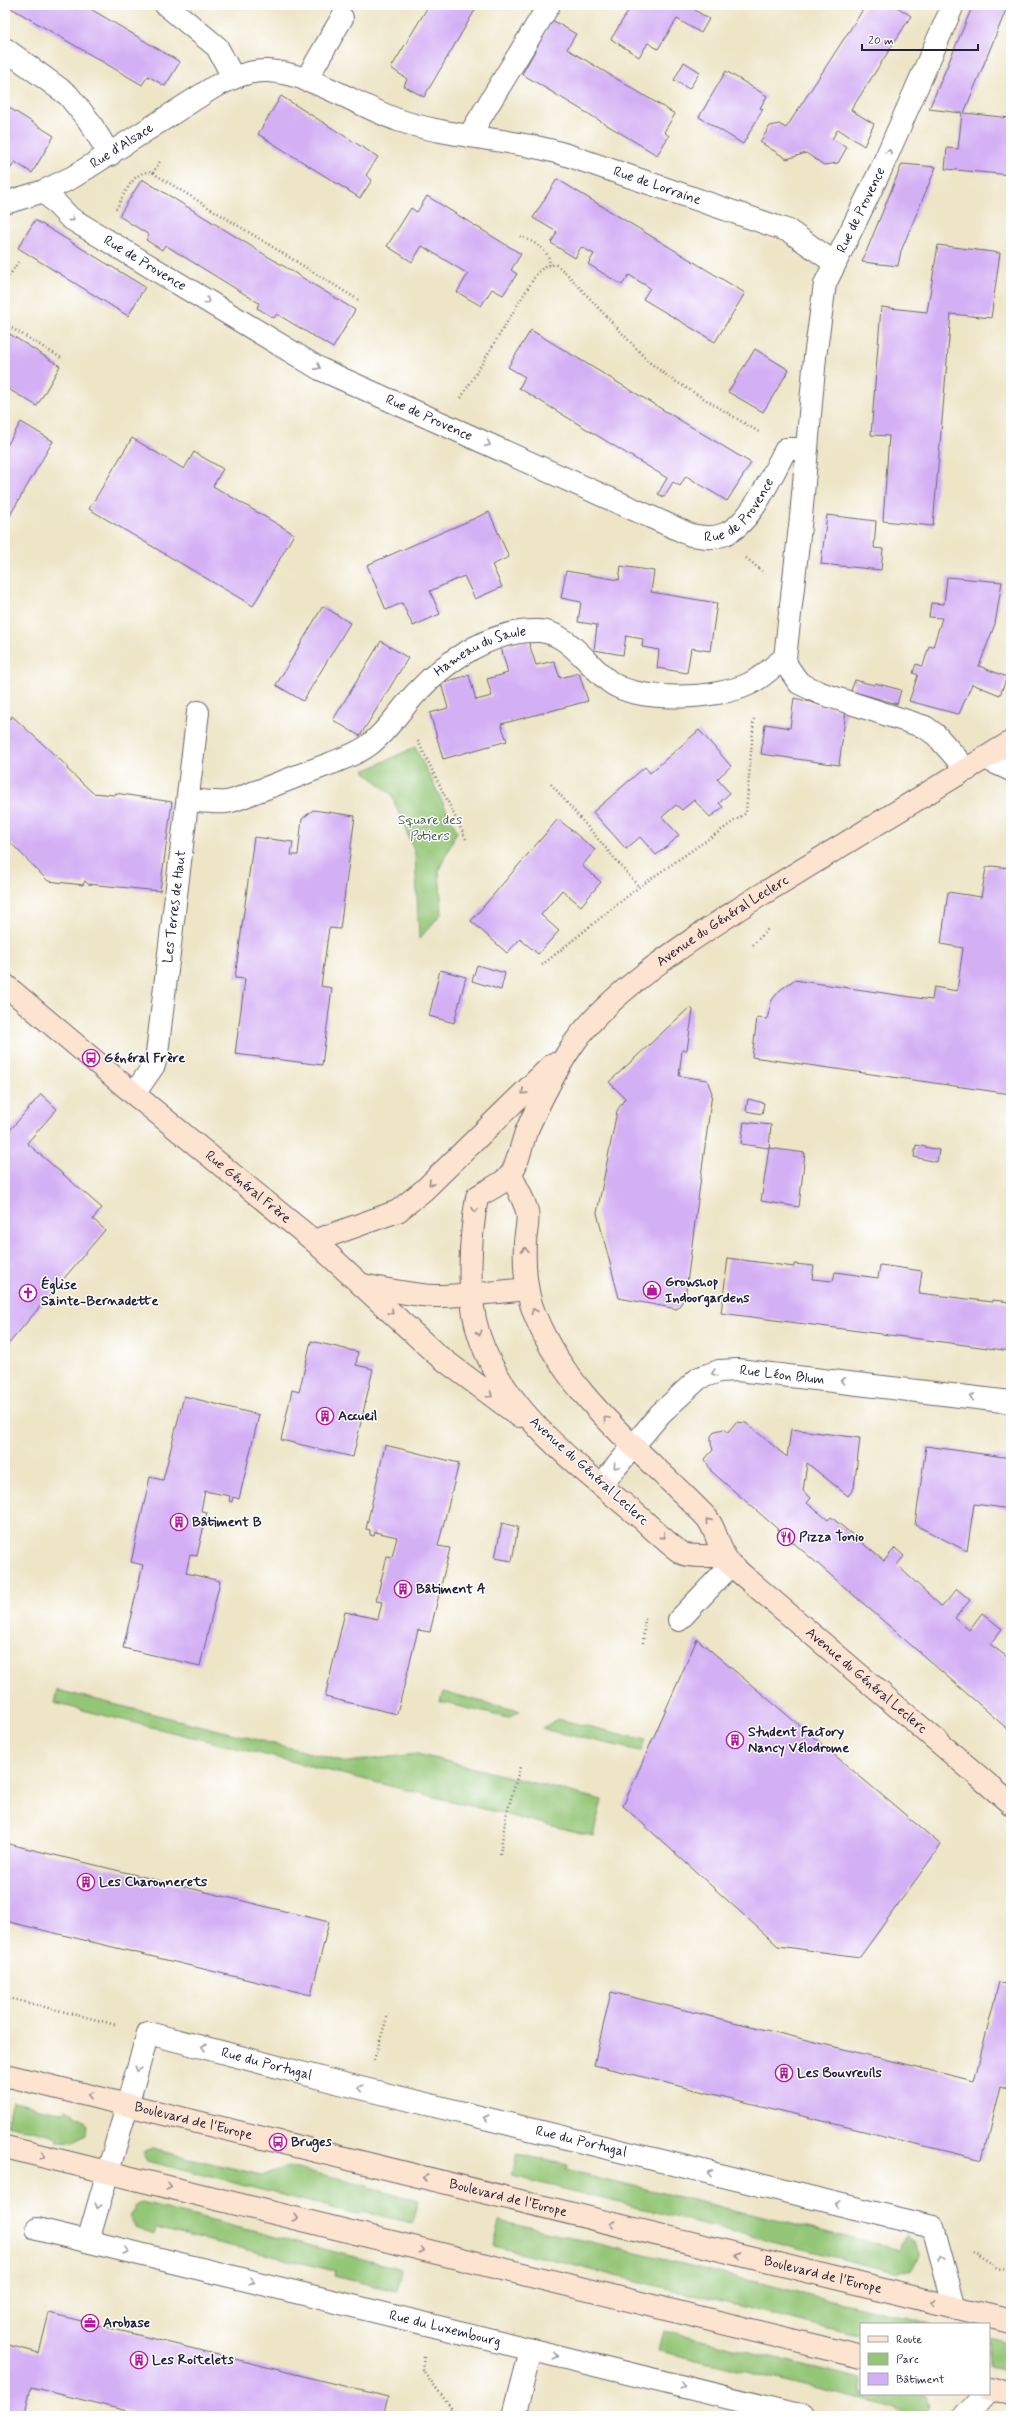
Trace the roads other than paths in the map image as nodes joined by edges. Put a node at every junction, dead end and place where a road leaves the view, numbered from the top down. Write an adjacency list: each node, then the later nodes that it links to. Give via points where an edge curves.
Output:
1 (166, 5): 6 (street, via 217,47)
2 (550, 5): 8 (street)
3 (954, 5): 12 (street, Rue de Provence, one-way to 3, via 881,169)
4 (342, 18): 7 (street)
5 (5, 49): 9 (street, via 68,95 89,121)
6 (233, 77): 7 (street, Rue de Lorraine, via 269,71); 9 (street, Rue d'Alsace)
7 (306, 80): 8 (street, Rue de Lorraine, via 398,120)
8 (469, 136): 12 (street, Rue de Lorraine, via 540,146 789,231)
9 (110, 155): 10 (street, Rue d'Alsace)
10 (44, 191): 11 (street, Rue d'Alsace); 13 (street, Rue de Provence, one-way to 13, via 70,218 320,369 691,536 709,538 726,534 747,518)
11 (5, 204)
12 (835, 262): 13 (street, Rue de Provence, via 825,284)
13 (796, 449): 14 (street, Rue de Provence)
14 (785, 658): 18 (street, via 787,666 799,683 820,693 925,727 936,735); 20 (street, Hameau du Saule, via 751,684 732,691 669,696 638,694 609,682 580,654 556,636 540,631 513,634 483,644 458,658 419,690 386,730 367,747 226,802)
15 (198, 712): 20 (street, Les Terres de Haut)
16 (1011, 742): 17 (main road, Avenue du Général Leclerc)
17 (985, 758): 18 (main road, Avenue du Général Leclerc); 19 (street)
18 (967, 770): 22 (main road, Avenue du Général Leclerc, via 712,927 601,1012)
19 (1011, 770)
20 (188, 800): 23 (street, Les Terres de Haut, via 157,1053 154,1065)
21 (5, 985): 23 (main road, Rue Général Frère)
22 (573, 1046): 24 (main road, Avenue du Général Leclerc, via 544,1095); 25 (main road, one-way to 25, via 424,1190 398,1211)
23 (134, 1094): 25 (main road, Rue Général Frère)
24 (511, 1175): 27 (main road, Avenue du Général Leclerc, one-way to 24, via 527,1212); 28 (main road, Avenue du Général Leclerc, one-way to 28, via 478,1197 470,1241)
25 (314, 1241): 26 (main road, Rue Général Frère)
26 (363, 1285): 28 (main road, via 434,1296); 30 (main road, Rue Général Frère, one-way to 30, via 436,1354)
27 (527, 1289): 28 (main road); 31 (main road, Avenue du Général Leclerc, one-way to 27, via 599,1412 556,1354 540,1324)
28 (472, 1295): 30 (main road, Avenue du Général Leclerc, one-way to 30, via 479,1335 494,1367 526,1415)
29 (1011, 1402): 31 (street, Rue Léon Blum, one-way to 31, via 745,1370 719,1371 699,1378 660,1414)
30 (548, 1436): 32 (main road, Avenue du Général Leclerc)
31 (632, 1447): 32 (street, Rue Léon Blum, one-way to 32); 33 (main road, Avenue du Général Leclerc, one-way to 31, via 712,1525 688,1498)
32 (601, 1484): 33 (main road, Avenue du Général Leclerc, one-way to 33, via 684,1554)
33 (727, 1561): 34 (street); 35 (main road, Avenue du Général Leclerc)
34 (679, 1620)
35 (1011, 1804)
36 (5, 2075): 37 (main road, Boulevard de l'Europe, one-way to 36)
37 (128, 2104): 39 (street); 42 (main road, Boulevard de l'Europe, one-way to 37); 42 (street, Rue du Portugal, one-way to 37, via 934,2227 336,2082 148,2033)
38 (5, 2147): 39 (main road, one-way to 39)
39 (107, 2171): 41 (street, one-way to 41); 45 (main road, one-way to 45)
40 (37, 2228): 41 (street, Rue du Luxembourg)
41 (88, 2242): 44 (street, Rue du Luxembourg, one-way to 44)
42 (955, 2308): 43 (main road, Boulevard de l'Europe)
43 (1011, 2321)
44 (531, 2350): 49 (street); 50 (street, Rue du Luxembourg, one-way to 50)
45 (860, 2357)
46 (990, 2390): 47 (main road)
47 (1011, 2394)
48 (984, 2395): 51 (street)
49 (514, 2416)
50 (802, 2416)
51 (965, 2416)

